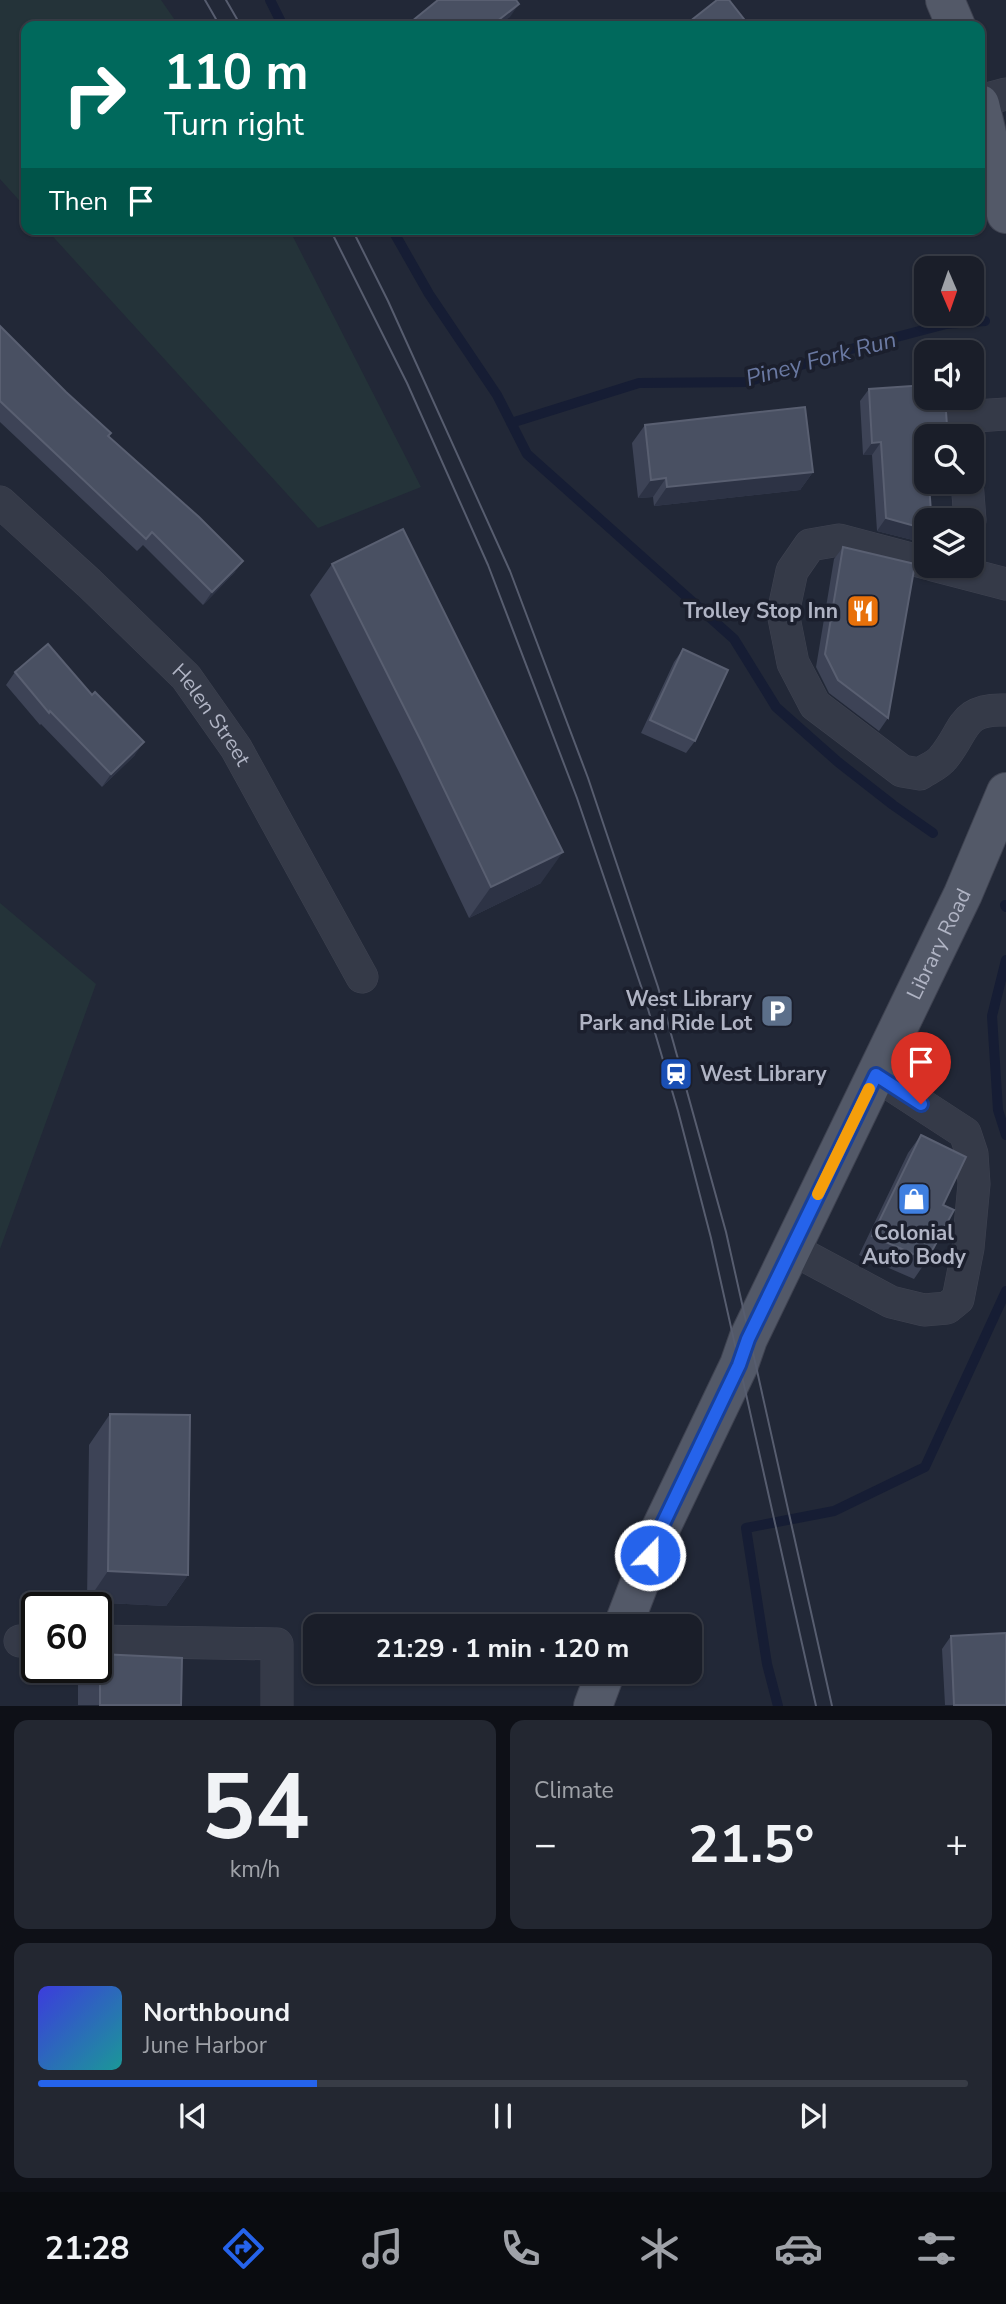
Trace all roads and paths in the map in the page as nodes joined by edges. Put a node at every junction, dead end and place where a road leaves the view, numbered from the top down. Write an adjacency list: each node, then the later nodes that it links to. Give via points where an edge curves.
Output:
1 (945, 0): 2 (main road)
2 (954, 21)
3 (1006, 94): 4 (street)
4 (985, 101)
5 (985, 124): 6 (main road)
6 (1006, 214)
7 (1006, 414): 8 (street, via 961,416)
8 (962, 424)
9 (0, 502): 15 (street, Helen Street, via 186,677 236,748)
10 (914, 560): 13 (street, via 839,540 810,545 792,571 783,613 793,663 815,705 902,771 920,774 942,759 963,724 986,710)
11 (983, 578): 12 (street)
12 (1006, 584)
13 (1006, 710)
14 (1006, 792): 16 (main road, Library Road, via 963,894)
15 (362, 978)
16 (876, 1075): 17 (main road, Library Road); 17 (street, via 965,1133 974,1184 958,1298 947,1308 924,1310 891,1302)
17 (792, 1249): 18 (main road, Library Road, via 659,1532)
18 (628, 1614)
19 (112, 1641): 21 (street, via 277,1644)
20 (601, 1684): 22 (main road)
21 (277, 1706)
22 (593, 1706)

